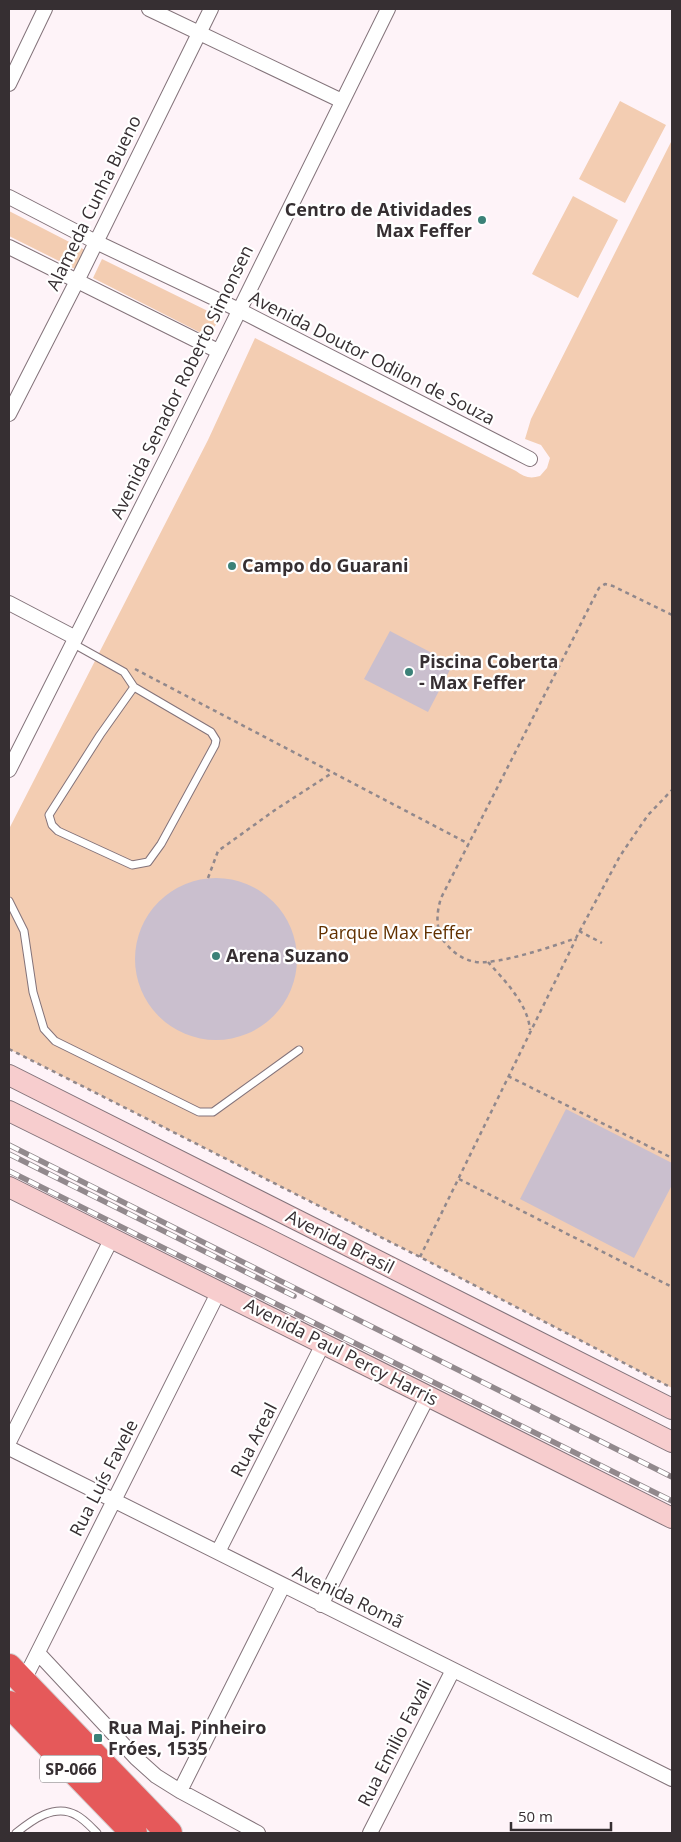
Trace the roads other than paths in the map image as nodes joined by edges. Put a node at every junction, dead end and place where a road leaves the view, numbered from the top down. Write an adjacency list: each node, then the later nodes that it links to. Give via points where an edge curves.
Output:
1 (45, 9): 6 (street)
2 (149, 9): 5 (street)
3 (211, 9): 5 (street, Alameda Cunha Bueno)
4 (388, 9): 7 (street, Avenida Senador Roberto Simonsen)
5 (199, 34): 7 (street); 9 (street, Alameda Cunha Bueno)
6 (9, 84)
7 (342, 101): 12 (street, Avenida Senador Roberto Simonsen)
8 (9, 197): 9 (street, Avenida Doutor Odilon de Souza)
9 (96, 242): 11 (street, Alameda Cunha Bueno); 12 (street, Avenida Doutor Odilon de Souza)
10 (9, 247): 11 (street)
11 (77, 281): 13 (street); 14 (street, Alameda Cunha Bueno)
12 (239, 310): 13 (street, Avenida Senador Roberto Simonsen); 15 (street, Avenida Doutor Odilon de Souza)
13 (218, 351): 17 (street, Avenida Senador Roberto Simonsen)
14 (9, 414)
15 (530, 459)
16 (9, 603): 17 (street)
17 (73, 640): 18 (lane, via 124,672); 19 (street, Avenida Senador Roberto Simonsen)
18 (134, 687): 18 (lane, via 50,815 52,825 58,831 132,865 148,862 161,844 216,740 211,732)
19 (9, 770)
20 (9, 901): 21 (lane, via 24,930 32,992 44,1028 55,1041 199,1112 213,1112)
21 (299, 1050)
22 (9, 1075): 25 (main road, Avenida Brasil)
23 (9, 1111): 27 (main road, Avenida Brasil)
24 (9, 1187): 28 (main road, Avenida Paul Percy Harris)
25 (281, 1211): 26 (main road, Avenida Brasil); 27 (main road, via 286,1230 277,1236)
26 (318, 1230): 29 (main road, via 302,1229 297,1232 294,1242); 33 (main road, Avenida Brasil)
27 (264, 1237): 29 (main road, Avenida Brasil)
28 (112, 1238): 30 (main road, Avenida Paul Percy Harris); 34 (street)
29 (298, 1254): 35 (main road, Avenida Brasil)
30 (219, 1291): 31 (main road, Avenida Paul Percy Harris); 37 (street, Rua Luís Favele)
31 (323, 1344): 32 (main road, Avenida Paul Percy Harris); 39 (street, Rua Areal)
32 (428, 1396): 38 (main road, Avenida Paul Percy Harris); 41 (street)
33 (672, 1408)
34 (9, 1442)
35 (672, 1442)
36 (9, 1448): 37 (street, Avenida Romã)
37 (114, 1500): 39 (street, Avenida Romã); 42 (street, Rua Luís Favele)
38 (672, 1518)
39 (218, 1552): 40 (street, Avenida Romã)
40 (283, 1586): 41 (street, Avenida Romã); 47 (street)
41 (321, 1605): 43 (street, Avenida Romã)
42 (38, 1653): 44 (street, Rua Luís Favele); 47 (street, via 136,1758)
43 (454, 1670): 46 (street, Avenida Romã); 53 (street, Rua Emilio Favali)
44 (16, 1675): 51 (highway, SP-066)
45 (9, 1704): 50 (highway, SP-066)
46 (672, 1779)
47 (180, 1791): 52 (street)
48 (16, 1833): 49 (lane, via 40,1816 61,1811 75,1814)
49 (97, 1833)
50 (134, 1833)
51 (169, 1833)
52 (258, 1833)
53 (370, 1833)

